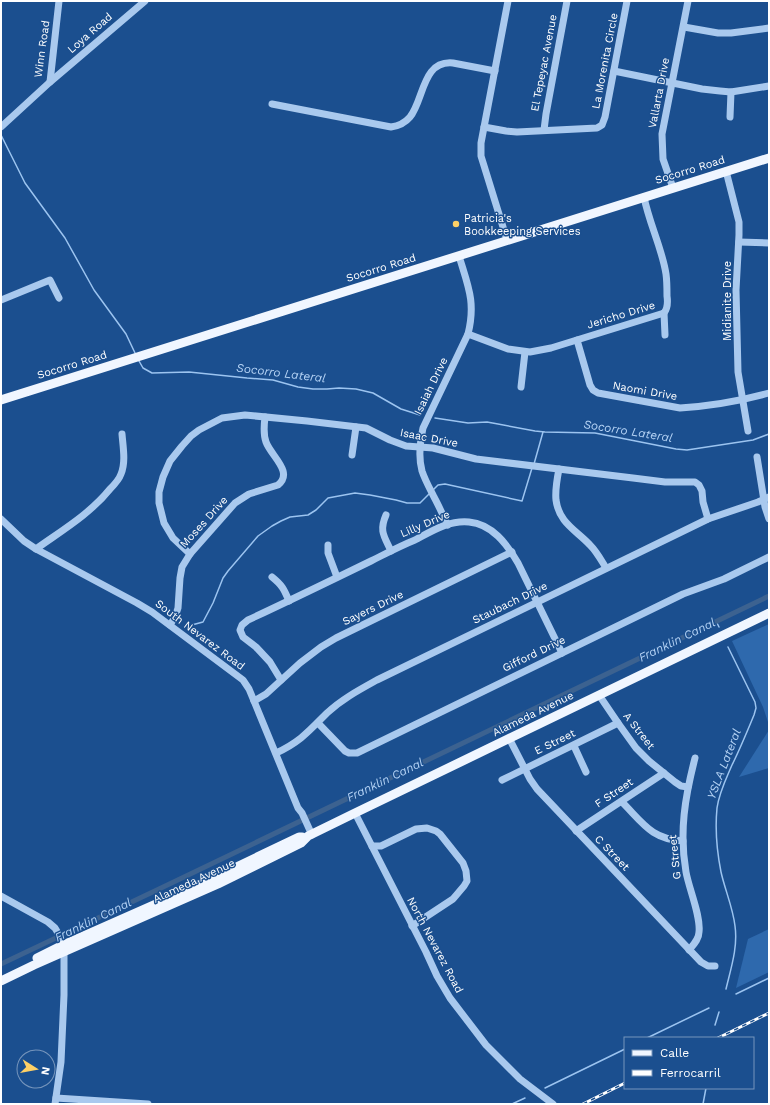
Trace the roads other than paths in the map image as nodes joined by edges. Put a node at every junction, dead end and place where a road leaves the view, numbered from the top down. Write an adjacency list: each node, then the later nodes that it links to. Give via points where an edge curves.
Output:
1 (59, 1): 11 (street, Winn Road)
2 (145, 1): 11 (street, Loya Road)
3 (508, 1): 9 (street)
4 (567, 1): 19 (street, El Tepeyac Avenue)
5 (627, 1): 10 (street, La Morenita Circle)
6 (688, 1): 7 (street, Vallarta Drive)
7 (684, 27): 8 (street, via 718,33); 12 (street, Vallarta Drive)
8 (769, 28)
9 (495, 71): 15 (street, via 447,63 440,65 427,78 410,117 398,126 373,124); 18 (street)
10 (614, 71): 12 (street); 19 (street, La Morenita Circle, via 601,126)
11 (50, 82): 17 (street, Winn Road)
12 (672, 83): 14 (street); 22 (street, Vallarta Drive, via 662,140 663,159)
13 (769, 86): 14 (street)
14 (731, 92): 16 (street)
15 (272, 104)
16 (730, 117)
17 (1, 127)
18 (484, 127): 19 (street, La Morenita Circle, via 517,132); 24 (street, via 481,156)
19 (544, 130)
20 (769, 158): 21 (main road, Socorro Road)
21 (726, 171): 22 (main road, Socorro Road); 25 (street, Midianite Drive, via 739,222)
22 (673, 188): 23 (main road, Socorro Road)
23 (644, 197): 24 (main road, Socorro Road); 30 (street, Jericho Drive, via 666,275 668,306)
24 (508, 240): 27 (main road, Socorro Road)
25 (739, 242): 26 (street); 37 (street, Midianite Drive, via 736,280 738,372)
26 (769, 243)
27 (459, 256): 31 (street, Isaiah Drive, via 471,296 472,315); 38 (main road, Socorro Road)
28 (59, 298): 29 (street, via 50,280)
29 (1, 300)
30 (664, 313): 32 (street); 33 (street, Jericho Drive)
31 (468, 334): 34 (street, Jericho Drive, via 508,349); 43 (street, Isaiah Drive, via 426,419)
32 (665, 335)
33 (577, 340): 34 (street, Jericho Drive); 37 (street, Naomi Drive, via 590,385 598,393 680,408)
34 (525, 352): 35 (street)
35 (520, 387)
36 (769, 393): 37 (street, Naomi Drive)
37 (742, 399): 41 (street, Midianite Drive)
38 (1, 400)
39 (265, 417): 40 (street, Isaac Drive); 57 (street, Moses Drive, via 266,442 284,472 284,478 278,485 249,494 235,503); 57 (street, Isaac Drive, via 245,415 222,418 191,436 170,461 160,486 159,507 164,523 173,538)
40 (356, 426): 43 (street, Isaac Drive, via 366,428 399,444); 44 (street)
41 (748, 431)
42 (122, 434): 54 (street, via 123,468 114,485 90,510)
43 (420, 447): 46 (street, Isaac Drive, via 468,457); 52 (street, Isaiah Drive, via 422,472)
44 (352, 455)
45 (757, 457): 47 (street)
46 (559, 469): 50 (street, Isaac Drive, via 665,482 695,482 702,491); 59 (street, via 556,500 561,516 572,530 591,546)
47 (767, 498): 49 (street, via 765,507); 50 (street, Staubach Drive)
48 (386, 515): 55 (street, Lilly Drive, via 382,528)
49 (769, 519)
50 (708, 520): 59 (street, Staubach Drive)
51 (2, 522): 54 (street, South Nevarez Road)
52 (448, 525): 55 (street, Lilly Drive); 56 (street, Lilly Drive, via 469,522 480,525 495,533)
53 (328, 545): 61 (street, via 328,553)
54 (36, 549): 65 (street, South Nevarez Road, via 145,607)
55 (391, 551): 61 (street, Lilly Drive)
56 (512, 552): 63 (street, Lilly Drive); 67 (street, Sayers Drive, via 336,638)
57 (190, 554): 65 (street, Moses Drive, via 182,567 178,608)
58 (769, 557): 66 (street, Gifford Drive, via 683,594)
59 (606, 568): 63 (street, Staubach Drive)
60 (272, 577): 62 (street, via 282,587)
61 (337, 577): 62 (street, Lilly Drive)
62 (289, 601): 67 (street, Lilly Drive, via 248,620 240,630 243,637 270,662)
63 (538, 602): 66 (street, Lilly Drive); 70 (street, Staubach Drive, via 352,693)
64 (769, 613): 68 (main road, Alameda Avenue)
65 (170, 625): 69 (street, South Nevarez Road, via 238,676)
66 (562, 653): 70 (street, Gifford Drive, via 357,753 345,751)
67 (281, 680): 69 (street, Sayers Drive, via 266,694)
68 (599, 695): 71 (street, A Street); 72 (main road, Alameda Avenue)
69 (254, 700): 74 (street, South Nevarez Road)
70 (318, 723): 74 (street, Staubach Drive, via 304,737)
71 (618, 724): 73 (street, E Street); 78 (street, A Street, via 640,752)
72 (509, 738): 76 (street, C Street); 82 (main road, Alameda Avenue)
73 (574, 746): 76 (street, E Street); 77 (street)
74 (276, 753): 84 (street, South Nevarez Road)
75 (695, 758): 80 (street, G Street)
76 (525, 769): 79 (street, E Street); 83 (street, C Street, via 537,789)
77 (586, 772)
78 (664, 773): 80 (street, A Street, via 678,784); 81 (street, F Street)
79 (502, 780)
80 (688, 787): 85 (street, G Street)
81 (622, 802): 83 (street, F Street); 85 (street, via 652,832)
82 (355, 813): 84 (main road, Alameda Avenue); 86 (street, North Nevarez Road)
83 (576, 832): 90 (street, C Street)
84 (309, 834): 89 (main road, Alameda Avenue, via 301,843 218,884)
85 (683, 841): 90 (street, G Street, via 684,860 699,925 697,940)
86 (372, 846): 88 (street, North Nevarez Road); 88 (street, via 381,846 416,829 432,829 440,834 465,867 467,881 458,895)
87 (1, 896): 89 (street, via 48,922 57,931)
88 (412, 926): 96 (street, North Nevarez Road, via 444,989 486,1045 520,1079)
89 (63, 946): 92 (main road, Alameda Avenue); 93 (main road, Alameda Avenue); 94 (street, via 63,1033)
90 (689, 950): 91 (street, C Street, via 704,964)
91 (715, 966)
92 (1, 975)
93 (1, 981)
94 (56, 1101): 95 (street)
95 (148, 1104)
96 (552, 1104)

